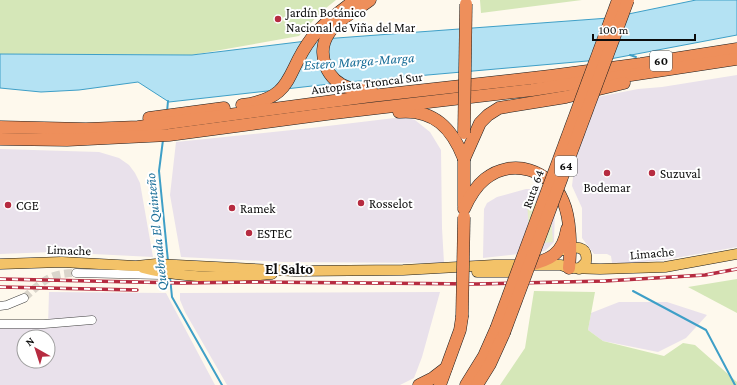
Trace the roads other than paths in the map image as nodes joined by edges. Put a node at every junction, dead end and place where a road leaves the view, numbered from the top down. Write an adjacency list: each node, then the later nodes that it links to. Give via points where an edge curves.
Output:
1 (355, 0): 10 (highway, via 326,23 307,44 289,81 268,99)
2 (370, 0): 9 (highway, via 331,30 325,40 324,64 330,75 344,86 356,90)
3 (618, 0): 30 (highway, Ruta 64 / 64, bridge)
4 (628, 0): 30 (highway, Ruta 64 / 64, bridge)
5 (466, 2): 14 (highway, bridge)
6 (737, 49): 9 (highway, Autopista Troncal Sur / 60)
7 (737, 59): 8 (highway, Autopista Troncal Sur / 60)
8 (676, 69): 10 (highway, Autopista Troncal Sur, via 532,90 334,113); 14 (highway, via 566,97 499,108 480,123)
9 (550, 76): 10 (highway, Autopista Troncal Sur, via 371,96)
10 (170, 124): 12 (highway, Autopista Troncal Sur); 12 (highway); 14 (highway, via 185,136 379,114 418,112 444,125)
11 (0, 127): 12 (highway, Autopista Troncal Sur)
12 (139, 128): 13 (highway, Autopista Troncal Sur, via 67,140)
13 (3, 140)
14 (464, 159): 15 (highway)
15 (464, 213): 16 (highway, via 476,188 491,175 508,169 526,169 541,174 555,188 566,208); 31 (highway, bridge, via 462,318)
16 (568, 226): 17 (highway); 18 (highway)
17 (571, 247): 18 (main road); 22 (highway); 22 (main road, via 580,248 585,252 586,262)
18 (556, 253): 21 (highway, via 549,259)
19 (737, 254): 22 (main road, Limache, via 664,267)
20 (0, 264): 24 (main road, Limache, via 62,262 136,266)
21 (528, 265): 22 (main road, Limache, via 561,265); 23 (main road, Limache)
22 (574, 268): 23 (main road, Limache, via 560,271 442,273)
23 (403, 270): 24 (main road, Limache, via 296,271 219,277 183,268)
24 (162, 271): 25 (street, Limache)
25 (76, 273)
26 (24, 298): 27 (street)
27 (0, 306)
28 (92, 320): 29 (street)
29 (0, 324)
30 (500, 331): 34 (highway, Ruta 64 / 64); 35 (highway, Ruta 64 / 64, via 490,364)
31 (446, 367): 32 (highway); 33 (highway)
32 (419, 385)
33 (440, 385)
34 (466, 385)
35 (478, 385)

